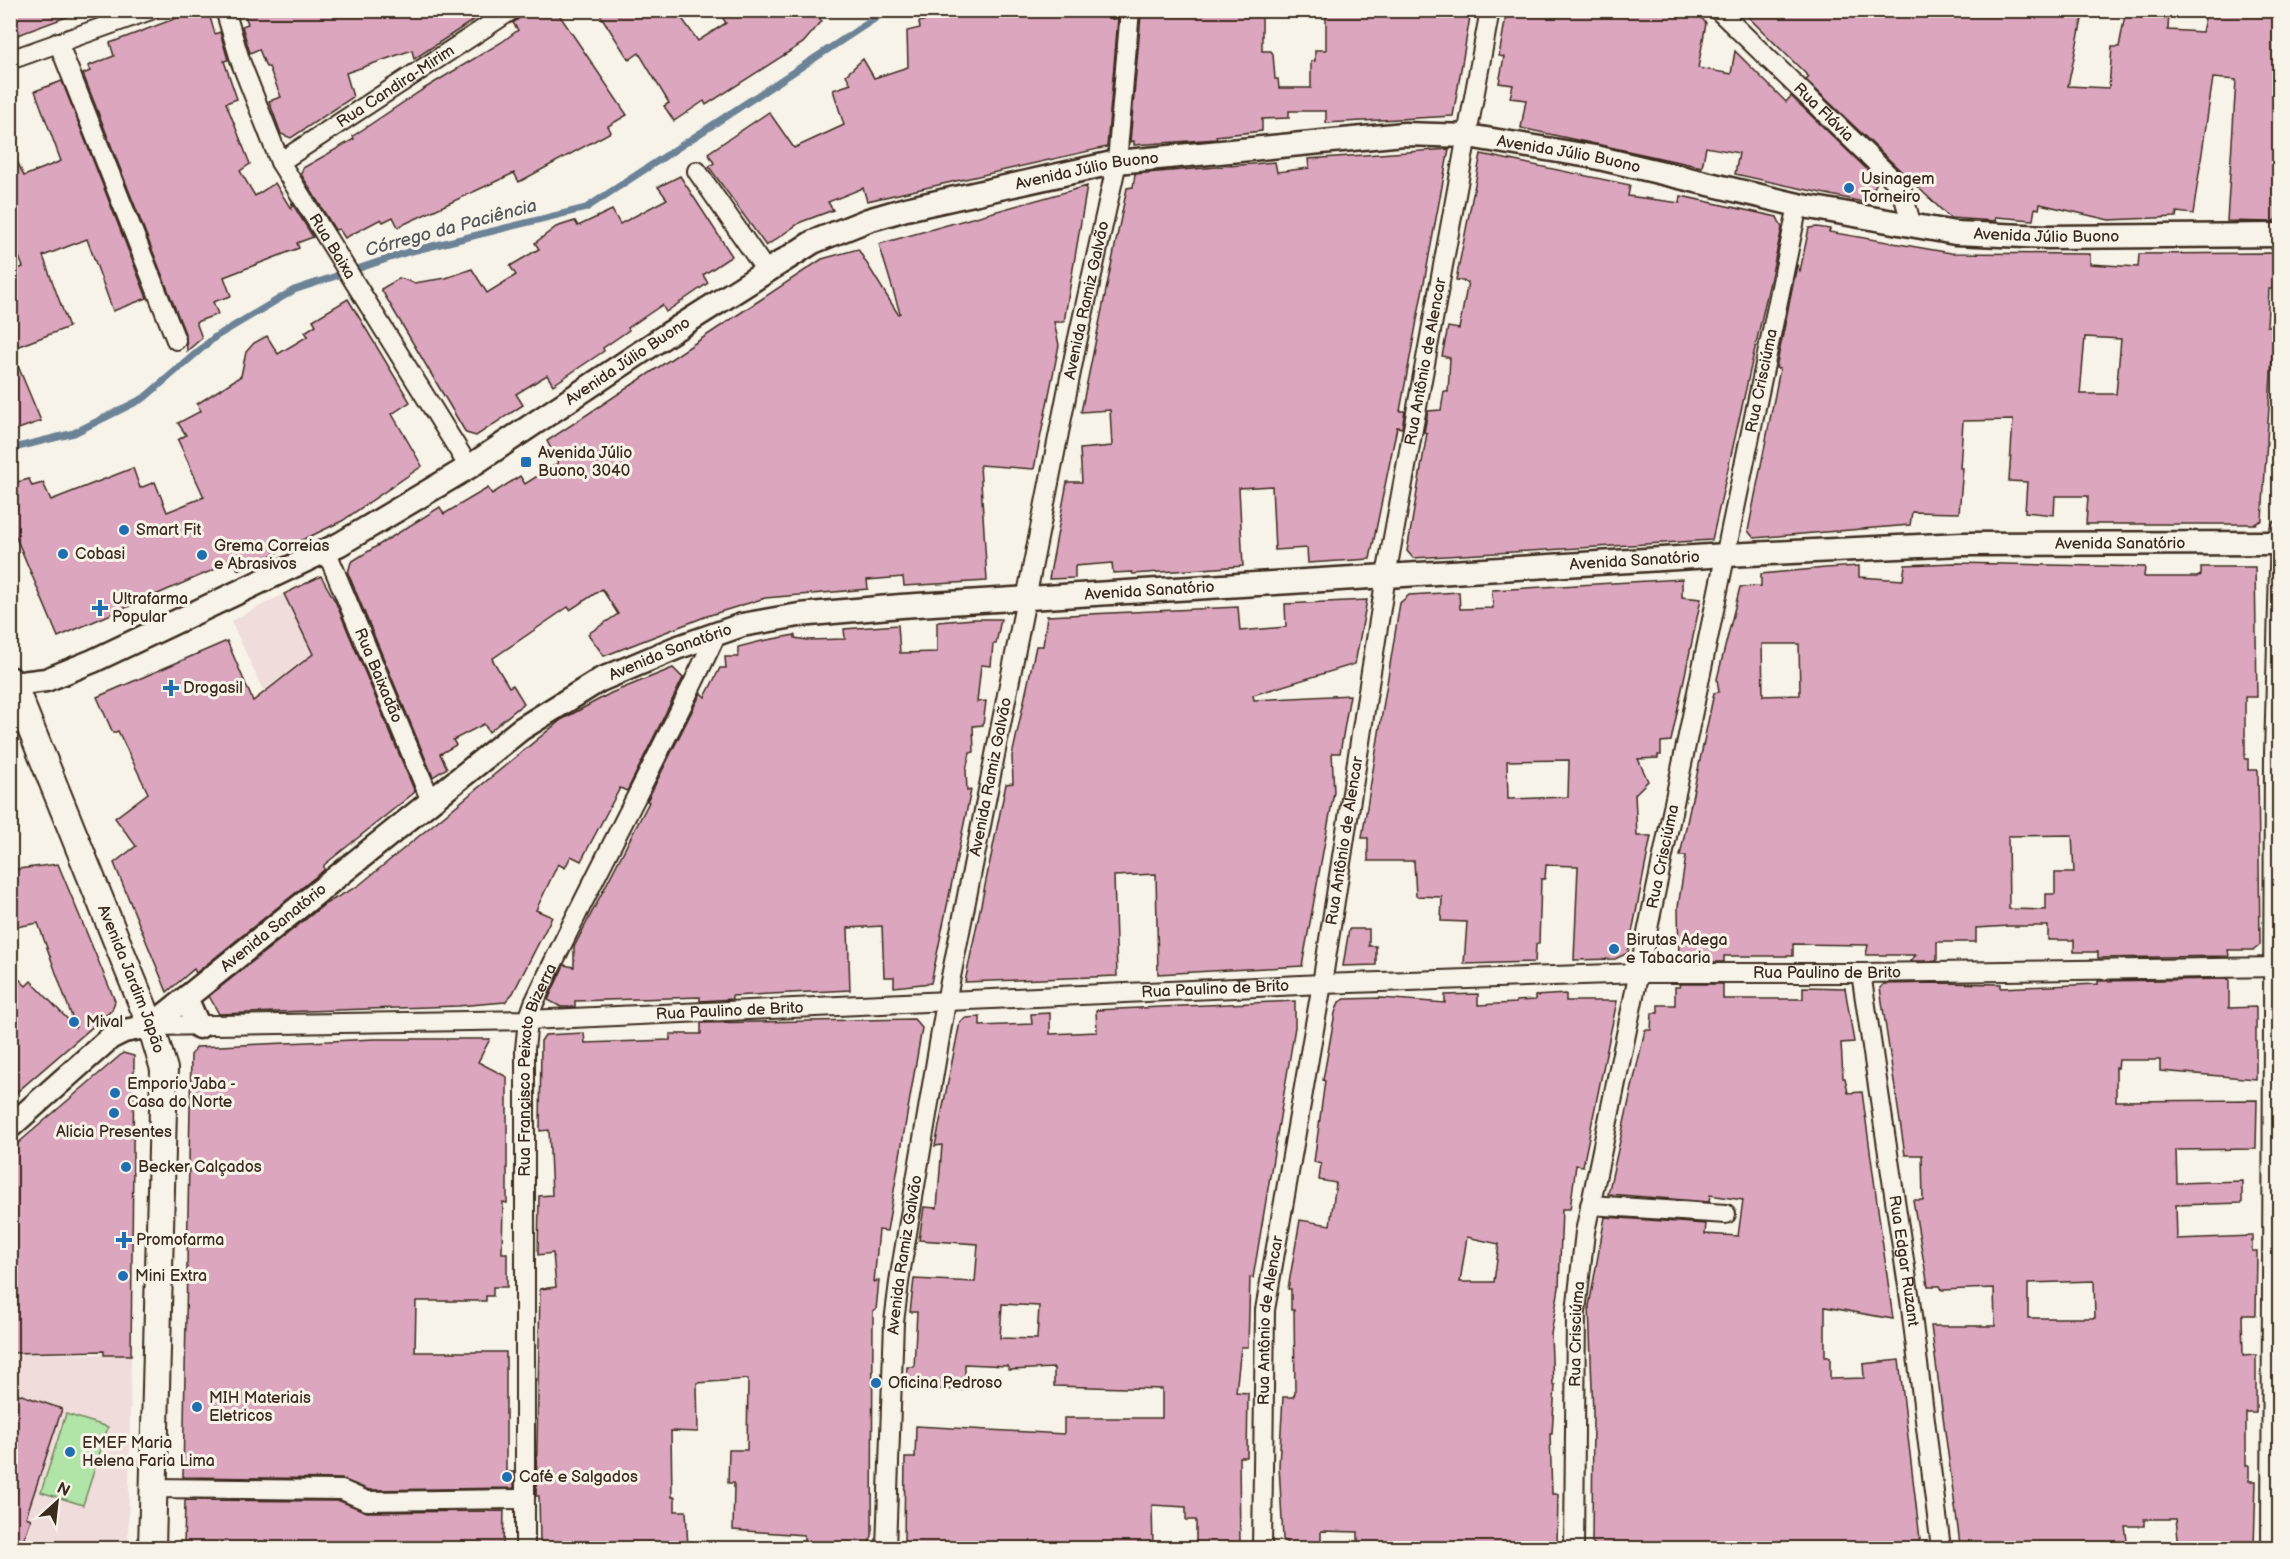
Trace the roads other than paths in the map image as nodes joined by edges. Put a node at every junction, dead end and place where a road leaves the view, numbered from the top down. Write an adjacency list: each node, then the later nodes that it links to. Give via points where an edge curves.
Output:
1 (225, 10): 10 (street, Rua Baixa)
2 (512, 10): 10 (street, Rua Candira-Mirim)
3 (1130, 10): 11 (street, Avenida Ramiz Galvão)
4 (1490, 10): 9 (street, Rua Antônio de Alencar)
5 (1718, 10): 14 (street, Rua Flávia, via 1900,188)
6 (142, 12): 7 (street)
7 (58, 42): 8 (street); 17 (street)
8 (10, 60)
9 (1468, 136): 11 (street, Avenida Júlio Buono, via 1404,134); 13 (street, Avenida Júlio Buono, via 1595,157); 22 (street, Rua Antônio de Alencar)
10 (280, 162): 18 (street, Rua Baixa)
11 (1117, 162): 16 (street, Avenida Júlio Buono, via 868,220 813,242); 23 (street, Avenida Ramiz Galvão)
12 (697, 171): 16 (street)
13 (1798, 205): 14 (street, Avenida Júlio Buono); 21 (street, Rua Crisciúma)
14 (1912, 226): 15 (street, Avenida Júlio Buono, via 1954,233 2048,237)
15 (2280, 235)
16 (767, 272): 18 (street, Avenida Júlio Buono)
17 (176, 340)
18 (469, 467): 20 (street, Avenida Júlio Buono)
19 (2279, 539): 21 (street, Avenida Sanatório, via 1962,544); 27 (street, via 2274,792)
20 (327, 550): 25 (street, Avenida Júlio Buono, via 93,661 46,680); 26 (street, Rua Baixadão)
21 (1726, 555): 22 (street, Avenida Sanatório); 28 (street, Rua Crisciúma)
22 (1386, 576): 23 (street, Avenida Sanatório); 30 (street, Rua Antônio de Alencar)
23 (1026, 598): 24 (street, Avenida Sanatório, via 799,615); 32 (street, Avenida Ramiz Galvão)
24 (717, 633): 26 (street, Avenida Sanatório, via 600,680 557,705); 33 (street, Rua Francisco Peixoto Bizerra, via 591,883)
25 (11, 682): 34 (main road, Avenida Jardim Japão)
26 (431, 801): 31 (street, Avenida Sanatório)
27 (2278, 967): 29 (street, Rua Paulino de Brito); 47 (street)
28 (1640, 973): 29 (street, Rua Paulino de Brito); 30 (street, Rua Paulino de Brito); 37 (street, Rua Crisciúma)
29 (1861, 973): 46 (street, Rua Edgar Ruzant, via 1910,1300)
30 (1322, 984): 32 (street, Rua Paulino de Brito); 44 (street, Rua Antônio de Alencar, via 1265,1310)
31 (186, 998): 34 (street, Avenida Sanatório); 35 (street)
32 (946, 1002): 33 (street, Rua Paulino de Brito); 43 (street, Avenida Ramiz Galvão, via 896,1310)
33 (528, 1020): 35 (street, Rua Paulino de Brito); 40 (street, Rua Francisco Peixoto Bizerra)
34 (151, 1026): 35 (street, Rua Paulino de Brito); 36 (street, via 124,1030 110,1038); 39 (main road, Avenida Jardim Japão, via 164,1069)
35 (199, 1027)
36 (10, 1127)
37 (1590, 1205): 38 (street); 45 (street, Rua Crisciúma, via 1576,1312)
38 (1726, 1214)
39 (154, 1488): 40 (street, via 342,1490 368,1501); 41 (main road, Avenida Jardim Japão)
40 (525, 1499): 42 (street, Rua Francisco Peixoto Bizerra)
41 (152, 1548)
42 (525, 1548)
43 (886, 1548)
44 (1262, 1548)
45 (1574, 1548)
46 (1941, 1548)
47 (2271, 1548)

